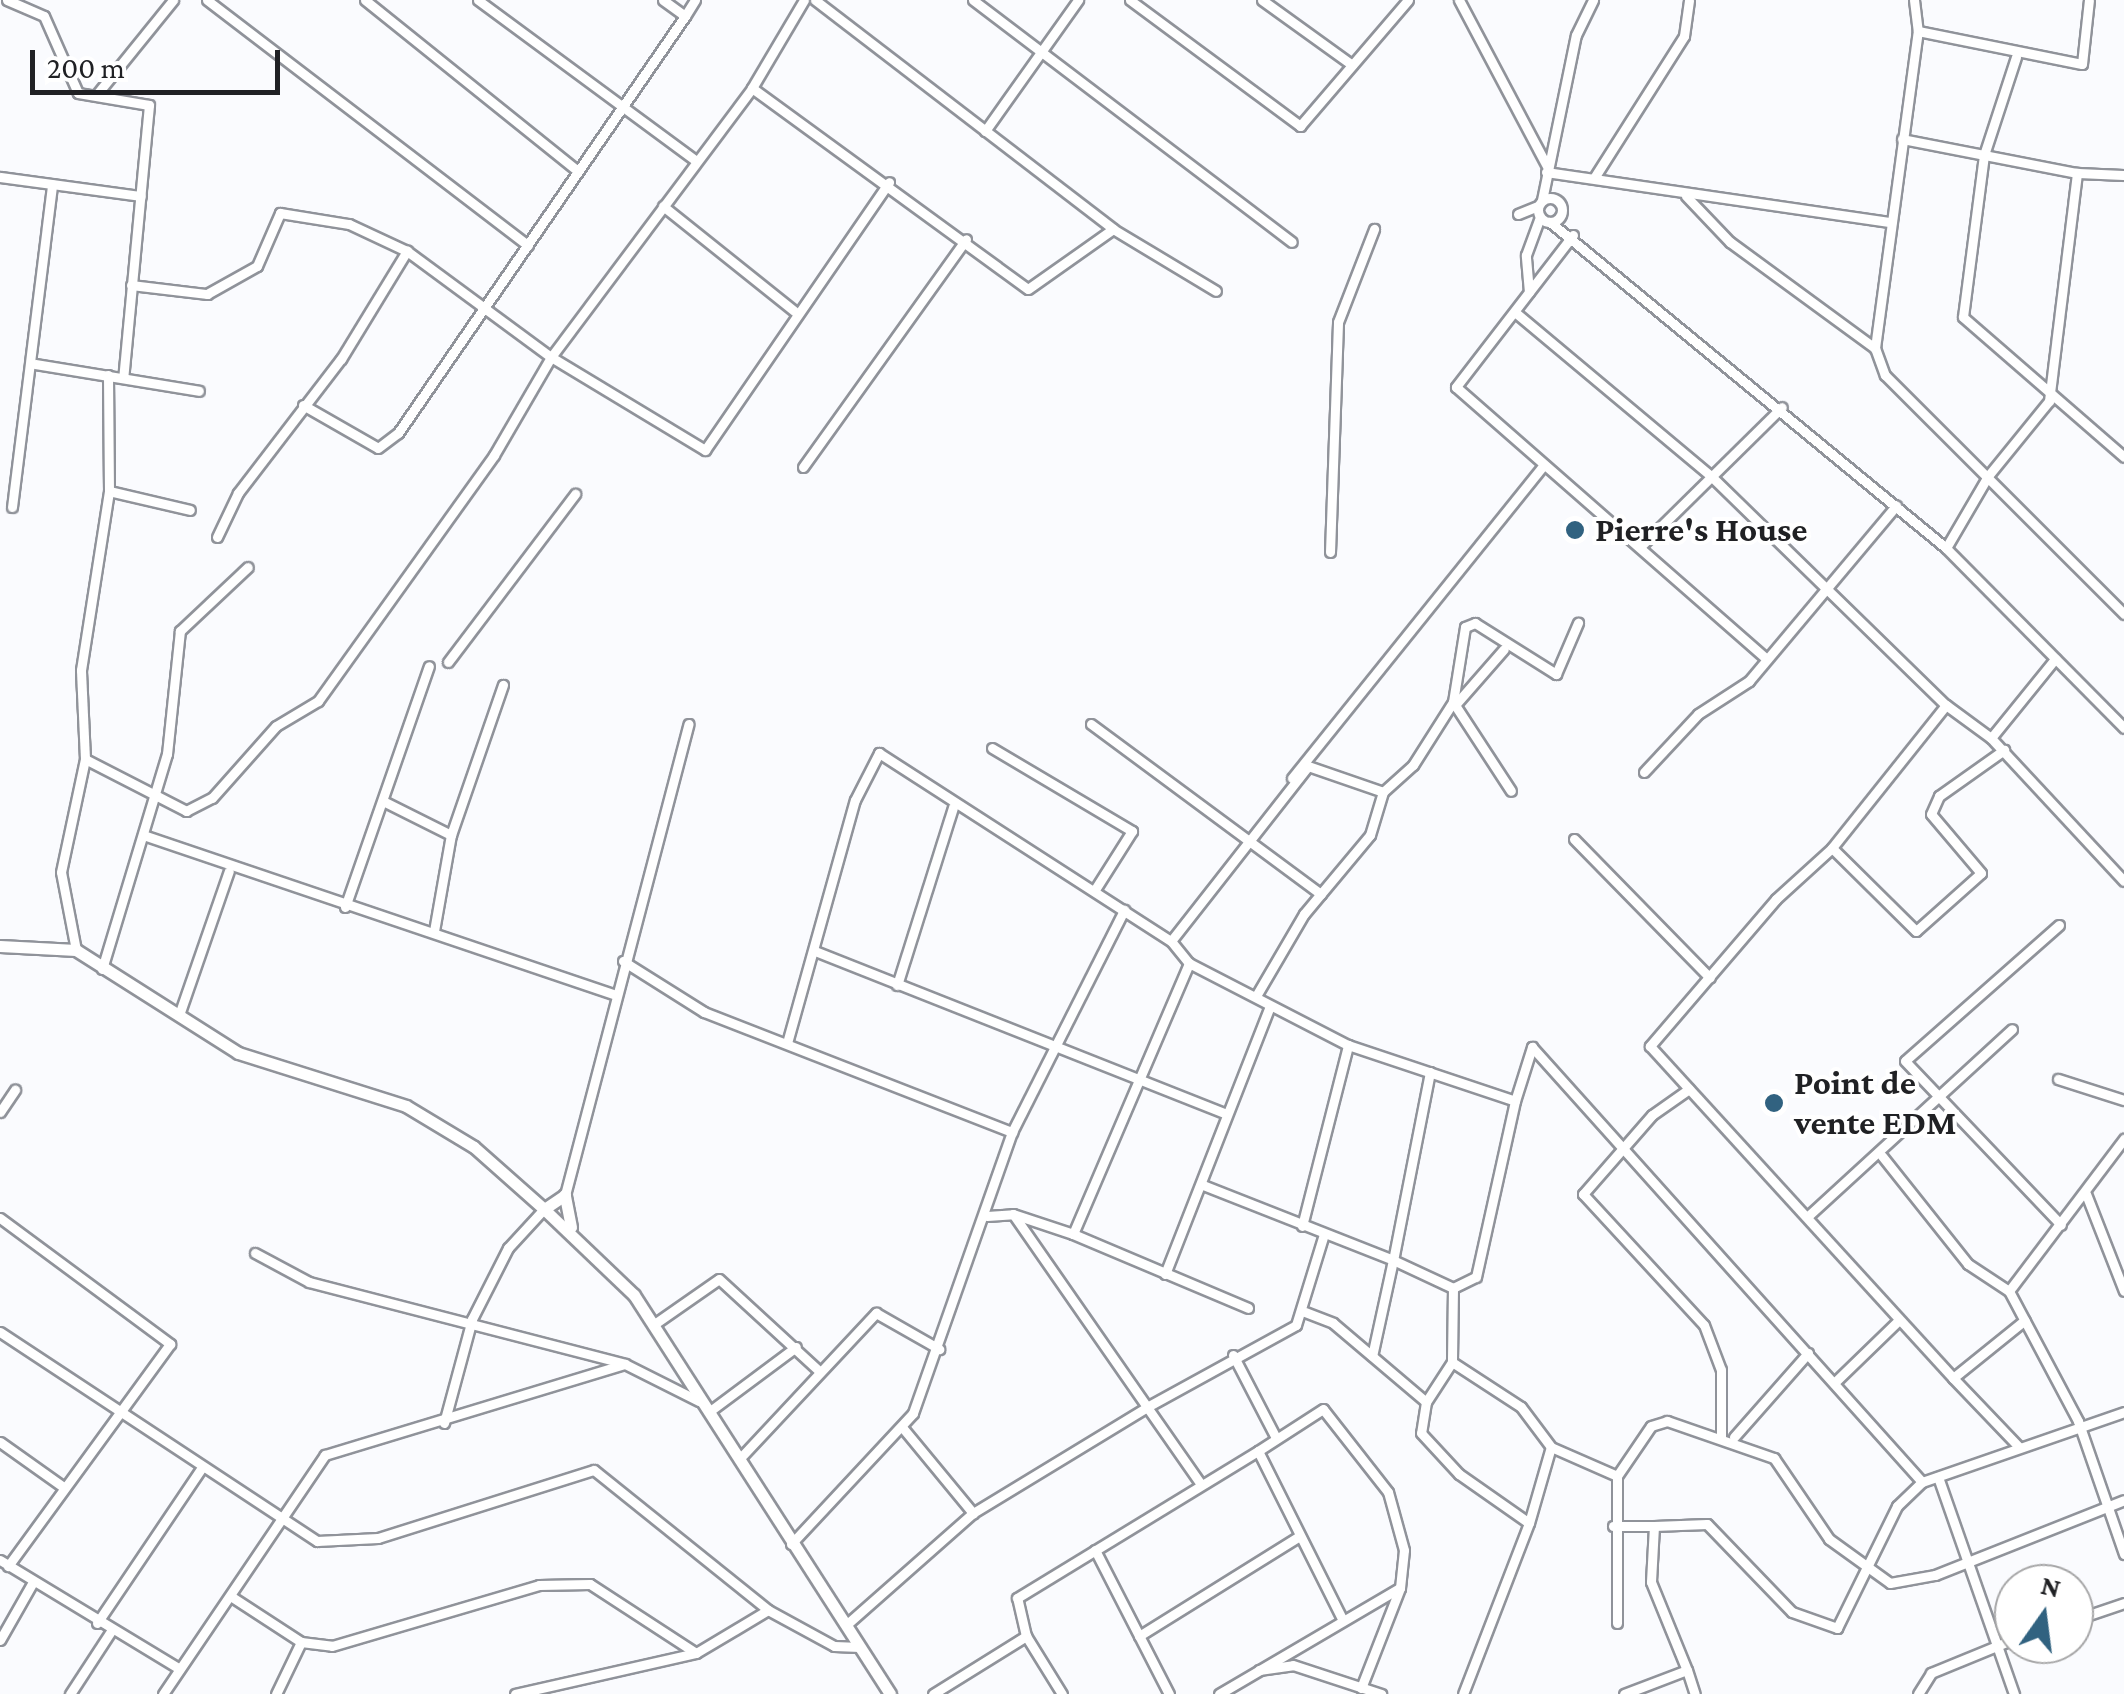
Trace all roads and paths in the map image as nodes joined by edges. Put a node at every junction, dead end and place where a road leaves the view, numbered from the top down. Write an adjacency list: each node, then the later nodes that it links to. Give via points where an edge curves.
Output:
1 (7, 0): 26 (street, via 44,16 78,93)
2 (173, 0): 26 (street)
3 (206, 0): 52 (street)
4 (365, 0): 32 (street)
5 (478, 0): 27 (street)
6 (663, 0): 20 (street)
7 (695, 0): 20 (street)
8 (804, 0): 25 (street)
9 (815, 0): 28 (street)
10 (973, 0): 22 (street)
11 (1078, 0): 22 (street)
12 (1130, 0): 24 (street, via 1300,126)
13 (1262, 0): 24 (street)
14 (1408, 0): 24 (street)
15 (1460, 0): 33 (street)
16 (1593, 0): 33 (street)
17 (1689, 0): 37 (street, via 1684,36)
18 (1914, 0): 21 (street)
19 (2089, 0): 23 (street, via 2082,64)
20 (685, 16): 27 (street)
21 (1918, 30): 23 (street); 29 (street)
22 (1043, 54): 28 (street); 51 (street)
23 (2016, 57): 30 (street)
24 (1352, 65)
25 (752, 88): 31 (street); 38 (street)
26 (97, 94): 40 (street, via 149,105)
27 (623, 106): 31 (street); 32 (street)
28 (985, 132): 47 (street)
29 (1902, 139): 30 (street); 46 (street)
30 (1984, 155): 34 (street); 66 (street, via 1963,317)
31 (696, 161): 42 (street)
32 (578, 171): 52 (street)
33 (1546, 173): 37 (street); 43 (street)
34 (2077, 173): 35 (street); 66 (street)
35 (2124, 176)
36 (0, 177): 39 (street)
37 (1594, 178): 41 (street)
38 (889, 182): 50 (street); 58 (street)
39 (52, 184): 40 (street); 62 (street)
40 (141, 196): 54 (street)
41 (1686, 196): 46 (street); 60 (street, via 1730,242)
42 (663, 206): 58 (street); 61 (street)
43 (1545, 209): 44 (street); 44 (street); 45 (street); 49 (street); 56 (street, via 1526,255)
44 (1561, 213): 49 (street)
45 (1518, 214)
46 (1887, 222): 60 (street)
47 (1113, 228): 50 (street, via 1028,289); 55 (street)
48 (1374, 229): 82 (street, via 1338,322)
49 (1573, 235): 56 (street); 68 (street)
50 (966, 239): 70 (street)
51 (1292, 242)
52 (528, 245): 57 (street)
53 (408, 251): 54 (street, via 349,224 280,213 257,266 207,294); 57 (street); 67 (street)
54 (131, 285): 64 (street)
55 (1216, 291)
56 (1529, 292): 59 (street)
57 (486, 304): 61 (street); 67 (street, via 378,448)
58 (794, 311): 61 (street, via 705,450)
59 (1516, 314): 71 (street, via 1456,387); 73 (street)
60 (1875, 348): 72 (street, via 1885,375)
61 (551, 357): 104 (street, via 494,455 318,701 254,744 201,806 172,808)
62 (35, 364): 63 (street); 76 (street)
63 (108, 375): 64 (street); 74 (street)
64 (123, 378): 65 (street)
65 (199, 392)
66 (2049, 401): 69 (street); 72 (street)
67 (303, 406): 79 (street)
68 (1782, 407): 73 (street); 77 (street)
69 (2124, 457)
70 (803, 466)
71 (1544, 466): 80 (street); 103 (street)
72 (1988, 476): 81 (street); 85 (street)
73 (1713, 478): 80 (street); 84 (street)
74 (109, 491): 78 (street); 101 (street, via 81,670)
75 (575, 494): 90 (street)
76 (12, 506)
77 (1896, 506): 81 (street); 84 (street)
78 (190, 510)
79 (217, 537)
80 (1640, 547): 88 (street)
81 (1946, 548): 89 (street)
82 (1330, 552)
83 (248, 566): 104 (street, via 180,631)
84 (1823, 589): 88 (street); 94 (street)
85 (2124, 614)
86 (1578, 623): 87 (street, via 1556,674)
87 (1504, 649): 93 (street); 93 (street, via 1475,623 1464,627)
88 (1764, 658): 102 (street, via 1729,701 1698,714)
89 (2055, 659): 97 (street); 98 (street)
90 (448, 662)
91 (429, 666): 107 (street)
92 (503, 685): 109 (street)
93 (1454, 703): 105 (street); 106 (street, via 1413,765)
94 (1946, 705): 98 (street); 113 (street)
95 (688, 724): 126 (street)
96 (1091, 724): 111 (street)
97 (2124, 728)
98 (1991, 738): 100 (street)
99 (992, 748): 116 (street, via 1132,832)
100 (2004, 750): 113 (street, via 1939,796 1932,814 1981,873 1916,931); 115 (street)
101 (85, 759): 104 (street); 124 (street, via 61,872)
102 (1644, 772)
103 (1292, 778): 106 (street, via 1308,766); 111 (street)
104 (157, 790): 110 (street)
105 (1511, 791)
106 (1383, 792): 117 (street, via 1370,835)
107 (383, 801): 109 (street); 118 (street)
108 (954, 807): 116 (street); 125 (street, via 879,753 855,800); 130 (street)
109 (452, 834): 121 (street)
110 (146, 836): 114 (street); 128 (street)
111 (1244, 839): 117 (street); 122 (street)
112 (1574, 839): 129 (street)
113 (1832, 848): 129 (street)
114 (229, 871): 118 (street); 134 (street)
115 (2124, 882)
116 (1094, 891): 119 (street)
117 (1321, 894): 132 (street)
118 (345, 906): 121 (street)
119 (1124, 910): 122 (street); 138 (street)
120 (2059, 925): 146 (street, via 1905,1061)
121 (434, 931): 131 (street)
122 (1171, 941): 127 (street)
123 (0, 946): 124 (street)
124 (76, 950): 128 (street)
125 (815, 951): 130 (street); 136 (street)
126 (623, 961): 131 (street); 136 (street, via 704,1012)
127 (1190, 963): 132 (street); 141 (street)
128 (102, 969): 134 (street)
129 (1710, 978): 142 (street, via 1650,1046)
130 (897, 985): 138 (street)
131 (614, 994): 155 (street)
132 (1256, 996): 133 (street)
133 (1269, 1008): 137 (street); 148 (street)
134 (179, 1015): 156 (street, via 238,1053 406,1106 474,1147)
135 (2012, 1029): 146 (street)
136 (787, 1043): 149 (street)
137 (1348, 1045): 139 (street); 162 (street)
138 (1050, 1048): 141 (street); 149 (street)
139 (1430, 1072): 145 (street); 167 (street)
140 (2058, 1079): 144 (street)
141 (1138, 1082): 148 (street); 164 (street)
142 (1689, 1089): 151 (street, via 1652,1115); 159 (street)
143 (15, 1090): 147 (street)
144 (2124, 1100)
145 (1514, 1101): 151 (street, via 1532,1047); 169 (street, via 1476,1277)
146 (1942, 1101): 152 (street); 161 (street)
147 (0, 1112)
148 (1226, 1114): 153 (street)
149 (1012, 1132): 158 (street)
150 (2124, 1139): 154 (street)
151 (1622, 1155): 181 (street); 199 (street, via 1584,1194 1704,1325 1721,1370)
152 (1882, 1156): 159 (street); 170 (street, via 1968,1264)
153 (1203, 1184): 162 (street); 168 (street)
154 (2086, 1194): 161 (street); 171 (street)
155 (565, 1195): 156 (street); 163 (street)
156 (544, 1209): 163 (street); 174 (street, via 508,1248)
157 (1013, 1214): 158 (street); 164 (street); 191 (street)
158 (987, 1216): 180 (street)
159 (1807, 1217): 176 (street)
160 (0, 1218): 194 (street, via 170,1344)
161 (2060, 1225): 170 (street)
162 (1302, 1226): 165 (street)
163 (571, 1227): 177 (street)
164 (1073, 1234): 168 (street)
165 (1324, 1234): 167 (street); 173 (street)
166 (255, 1253): 174 (street, via 309,1282)
167 (1392, 1260): 169 (street); 183 (street)
168 (1165, 1274): 172 (street)
169 (1453, 1288): 184 (street)
170 (2009, 1291): 175 (street)
171 (2124, 1291)
172 (1248, 1308)
173 (1305, 1312): 182 (street); 183 (street)
174 (472, 1320): 185 (street); 196 (street)
175 (2025, 1320): 187 (street); 195 (street)
176 (1898, 1321): 187 (street); 188 (street)
177 (653, 1325): 179 (street, via 718,1278); 189 (street)
178 (0, 1332): 194 (street)
179 (796, 1347): 186 (street); 192 (street)
180 (940, 1348): 186 (street, via 876,1313); 197 (street)
181 (1808, 1353): 188 (street); 200 (street)
182 (1233, 1355): 191 (street); 198 (street)
183 (1372, 1356): 190 (street)
184 (1452, 1362): 190 (street); 202 (street, via 1522,1408)
185 (625, 1364): 189 (street); 196 (street)
186 (819, 1371): 205 (street)
187 (1954, 1378): 203 (street)
188 (1834, 1383): 209 (street)
189 (699, 1401): 192 (street)
190 (1426, 1402): 216 (street, via 1421,1433 1430,1446)
191 (1147, 1408): 210 (street); 214 (street)
192 (710, 1411): 205 (street)
193 (2124, 1412): 195 (street)
194 (124, 1418): 206 (street); 211 (street)
195 (2078, 1422): 203 (street); 213 (street)
196 (444, 1423): 215 (street, via 334,1450)
197 (902, 1427): 214 (street); 220 (street)
198 (1275, 1436): 204 (street); 227 (street, via 1332,1410 1388,1492 1404,1550)
199 (1721, 1436): 200 (street); 207 (street, via 1667,1421 1651,1426)
200 (1734, 1437): 225 (street, via 1774,1458 1829,1540)
201 (0, 1442): 211 (street)
202 (1551, 1447): 207 (street); 216 (street)
203 (2019, 1447): 208 (street)
204 (1258, 1451): 210 (street); 219 (street)
205 (743, 1455): 220 (street)
206 (200, 1469): 215 (street); 234 (street)
207 (1617, 1476): 217 (street)
208 (1938, 1478): 209 (street); 223 (street)
209 (1922, 1482): 225 (street, via 1897,1506)
210 (1200, 1483): 221 (street)
211 (62, 1486): 224 (street)
212 (2124, 1500): 213 (street)
213 (2108, 1506): 222 (street); 223 (street)
214 (973, 1513): 235 (street)
215 (279, 1516): 228 (street); 230 (street, via 316,1541 364,1540 594,1470)
216 (1529, 1523): 259 (street)
217 (1613, 1526): 218 (street); 233 (street)
218 (1654, 1526): 225 (street, via 1707,1524 1792,1612 1837,1628); 246 (street, via 1651,1582)
219 (1298, 1537): 232 (street); 238 (street)
220 (790, 1544): 235 (street)
221 (1095, 1550): 237 (street, via 1018,1598); 238 (street)
222 (2124, 1554)
223 (1964, 1560): 225 (street, via 1890,1583); 241 (street)
224 (4, 1563): 226 (street)
225 (1869, 1566)
226 (33, 1582): 234 (street); 239 (street)
227 (1400, 1588): 232 (street); 248 (street)
228 (232, 1597): 240 (street); 245 (street)
229 (2124, 1603): 231 (street)
230 (768, 1610): 242 (street, via 834,1646); 243 (street)
231 (2094, 1613)
232 (1342, 1619): 247 (street)
233 (1617, 1622)
234 (97, 1623): 236 (street)
235 (846, 1625): 242 (street)
236 (110, 1632): 245 (street); 249 (street)
237 (1026, 1636): 254 (street); 255 (street)
238 (1139, 1636): 256 (street)
239 (0, 1640)
240 (301, 1642): 243 (street, via 332,1646 539,1585 590,1584); 251 (street)
241 (1994, 1645): 262 (street, via 1931,1674)
242 (860, 1647): 253 (street)
243 (696, 1653): 252 (street)
244 (2002, 1664): 263 (street)
245 (180, 1669): 250 (street)
246 (1687, 1670): 260 (street); 261 (street)
247 (1252, 1672): 248 (street, via 1293,1665); 257 (street)
248 (1360, 1688): 258 (street)
249 (70, 1694)
250 (163, 1694)
251 (276, 1694)
252 (515, 1694)
253 (890, 1694)
254 (934, 1694)
255 (1062, 1694)
256 (1169, 1694)
257 (1219, 1694)
258 (1381, 1694)
259 (1463, 1694)
260 (1624, 1694)
261 (1695, 1694)
262 (1918, 1694)
263 (2014, 1694)

